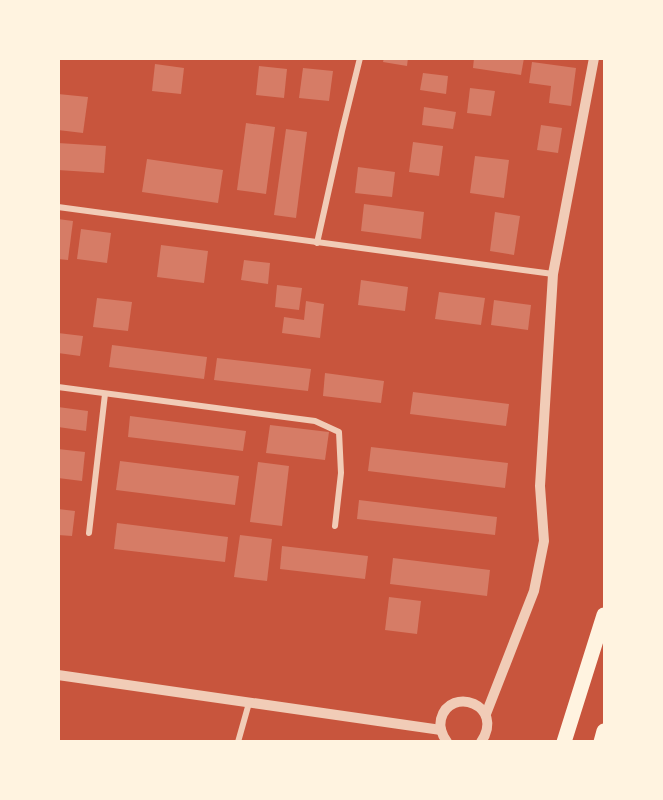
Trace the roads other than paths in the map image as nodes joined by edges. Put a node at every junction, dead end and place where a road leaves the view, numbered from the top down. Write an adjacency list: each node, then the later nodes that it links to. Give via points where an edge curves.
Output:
1 (360, 58): 4 (street)
2 (594, 58): 5 (street)
3 (58, 207): 4 (street)
4 (318, 243): 5 (street)
5 (553, 274): 13 (street, via 540,486 544,541 534,591)
6 (58, 387): 7 (street)
7 (105, 394): 8 (street, via 315,421 339,432 341,473); 9 (street)
8 (335, 526)
9 (89, 532)
10 (604, 615): 19 (highway)
11 (58, 675): 12 (street)
12 (249, 702): 14 (street); 16 (street)
13 (486, 714): 14 (street, via 473,703 456,702 444,713); 18 (street, via 488,731)
14 (441, 730): 17 (street)
15 (604, 731): 20 (highway)
16 (238, 741)
17 (447, 741)
18 (481, 741)
19 (564, 741)
20 (601, 741)

